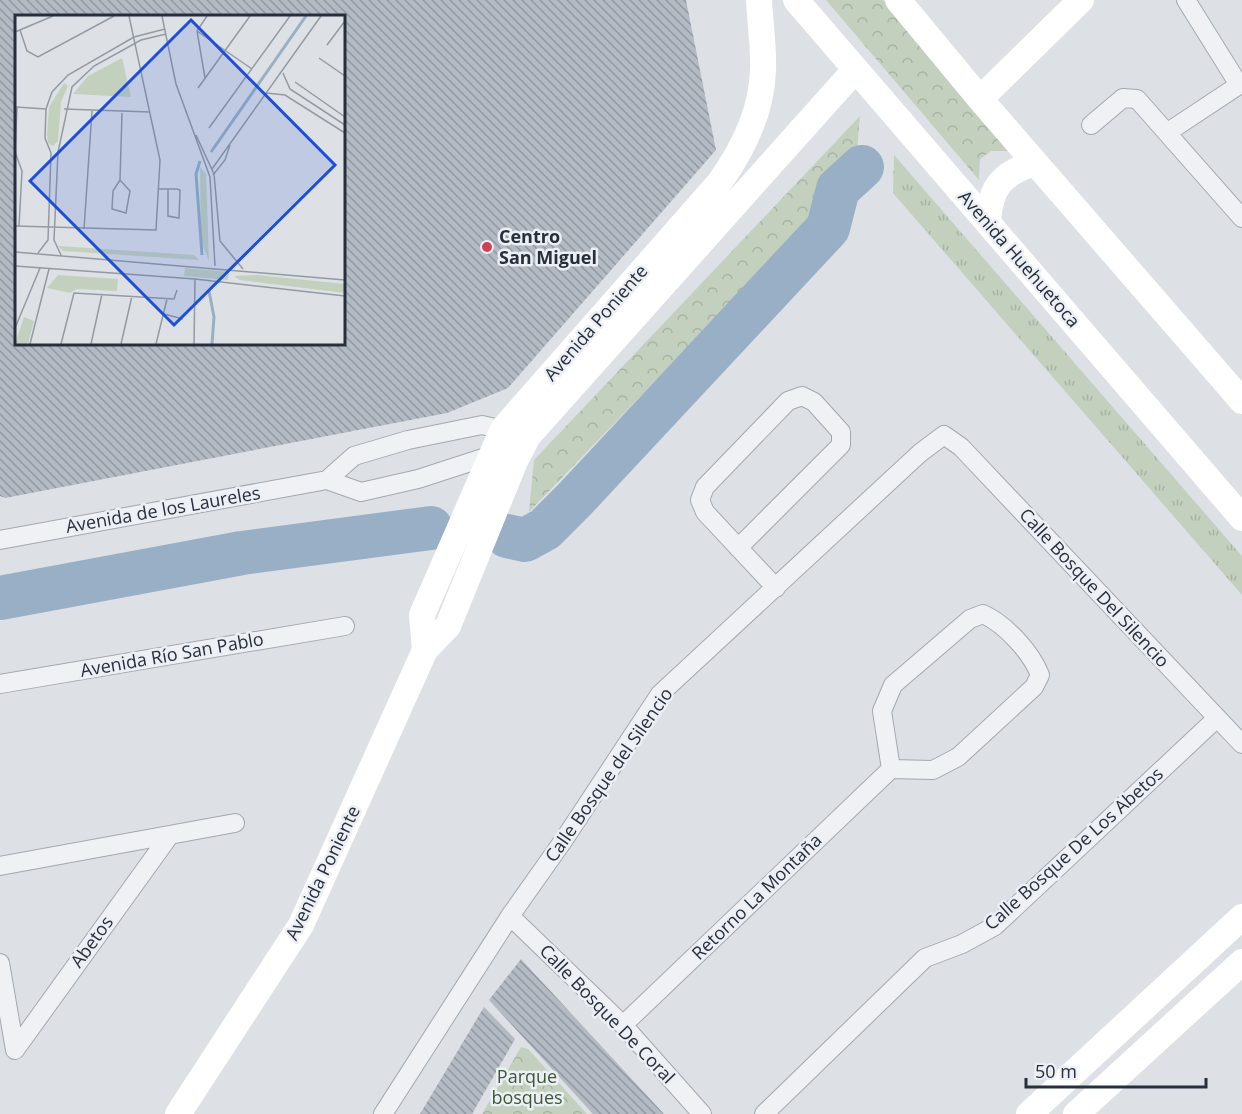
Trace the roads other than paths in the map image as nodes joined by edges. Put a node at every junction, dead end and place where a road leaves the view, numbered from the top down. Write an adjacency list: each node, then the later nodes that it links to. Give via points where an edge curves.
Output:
1 (759, 0): 15 (main road, Avenida Poniente, via 763,72 756,112 732,165)
2 (796, 0): 6 (main road, Avenida Huehuetoca)
3 (898, 0): 8 (main road)
4 (1081, 0): 8 (main road)
5 (1186, 0): 7 (street)
6 (855, 70): 13 (main road, Avenida Huehuetoca); 17 (main road, Avenida Poniente)
7 (1240, 84): 10 (street)
8 (980, 99): 11 (main road)
9 (1091, 125): 10 (street, via 1117,102 1130,97 1143,103)
10 (1168, 132): 12 (street)
11 (1035, 163): 13 (main road, via 1015,169 999,183 989,201); 14 (main road)
12 (1242, 218)
13 (988, 222): 21 (main road, Avenida Huehuetoca)
14 (1242, 401)
15 (502, 429): 17 (street); 18 (main road, Avenida Poniente); 20 (street, via 482,425 408,440 354,456)
16 (944, 435): 24 (street, Calle Bosque del Silencio); 28 (street, Calle Bosque Del Silencio, via 961,447)
17 (528, 436): 19 (main road, Avenida Poniente)
18 (489, 456): 19 (street, Avenida de los Laureles); 20 (street, Avenida de los Laureles, via 361,492); 26 (main road, Avenida Poniente, via 422,615)
19 (515, 461): 26 (main road, Avenida Poniente, via 448,626)
20 (327, 480): 22 (street, Avenida de los Laureles)
21 (1242, 518)
22 (0, 540)
23 (738, 548): 23 (street, via 701,507 701,493 788,401 794,397 808,398 837,426 841,445); 24 (street)
24 (776, 588): 34 (street, Calle Bosque del Silencio, via 660,694)
25 (345, 626): 27 (street, Avenida Río San Pablo)
26 (425, 650): 40 (main road, Avenida Poniente, via 301,925)
27 (0, 684)
28 (1217, 718): 29 (street, Calle Bosque Del Silencio); 43 (street, Calle Bosque De Los Abetos, via 995,926 925,958)
29 (1242, 744)
30 (891, 769): 30 (street, via 933,770 958,757 1034,687 1040,675 1035,662 995,620 983,614 970,619 893,686 882,711); 38 (street, Retorno La Montaña)
31 (235, 823): 32 (street)
32 (170, 835): 33 (street); 39 (street, Abetos)
33 (0, 866)
34 (510, 916): 38 (street, Calle Bosque De Coral); 41 (street, Calle Bosque del Silencio)
35 (1242, 917): 44 (main road)
36 (1242, 962): 45 (main road)
37 (0, 963): 39 (street)
38 (623, 1025): 42 (street, Calle Bosque De Coral)
39 (7, 1051)
40 (178, 1114)
41 (383, 1114)
42 (702, 1114)
43 (764, 1114)
44 (1029, 1114)
45 (1076, 1114)

